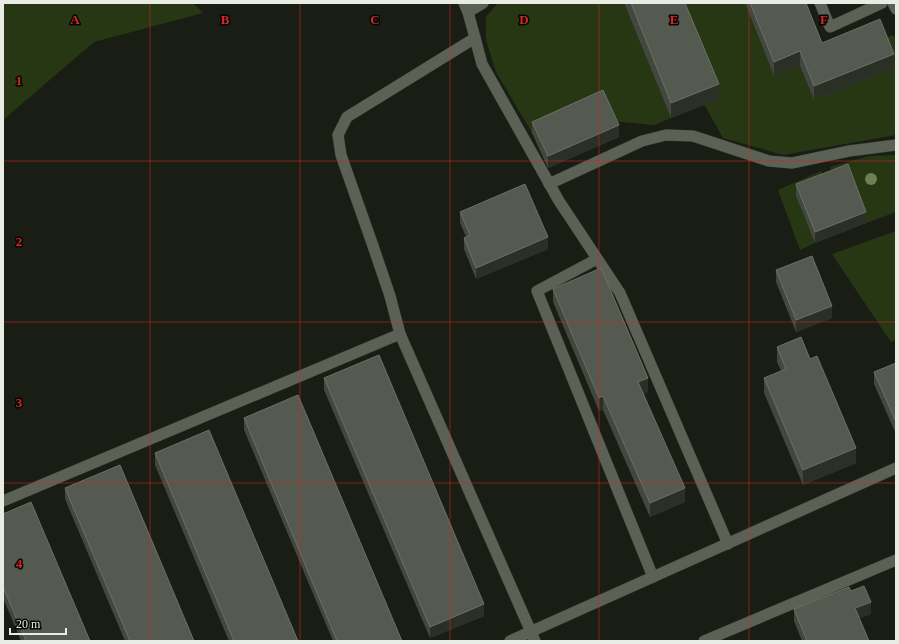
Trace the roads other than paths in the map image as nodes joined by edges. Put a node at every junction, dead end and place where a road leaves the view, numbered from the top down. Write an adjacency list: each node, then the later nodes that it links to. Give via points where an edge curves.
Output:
1 (483, 3): 5 (lane)
2 (820, 3): 3 (lane, via 830,27)
3 (882, 3)
4 (893, 3): 6 (lane)
5 (466, 7): 7 (lane)
6 (896, 9)
7 (475, 38): 9 (lane, via 482,64); 11 (lane, via 347,117 338,135 340,155 375,249)
8 (896, 145): 9 (lane, via 849,151 792,163 769,161 693,136 666,135 642,141)
9 (549, 184): 10 (lane)
10 (597, 259): 14 (lane, via 620,293); 16 (lane, via 537,291)
11 (400, 334): 13 (lane); 17 (lane)
12 (896, 468): 14 (lane)
13 (3, 501)
14 (728, 544): 16 (lane)
15 (896, 560): 19 (lane)
16 (653, 577): 17 (lane)
17 (534, 636): 18 (lane)
18 (510, 641)
19 (704, 641)

